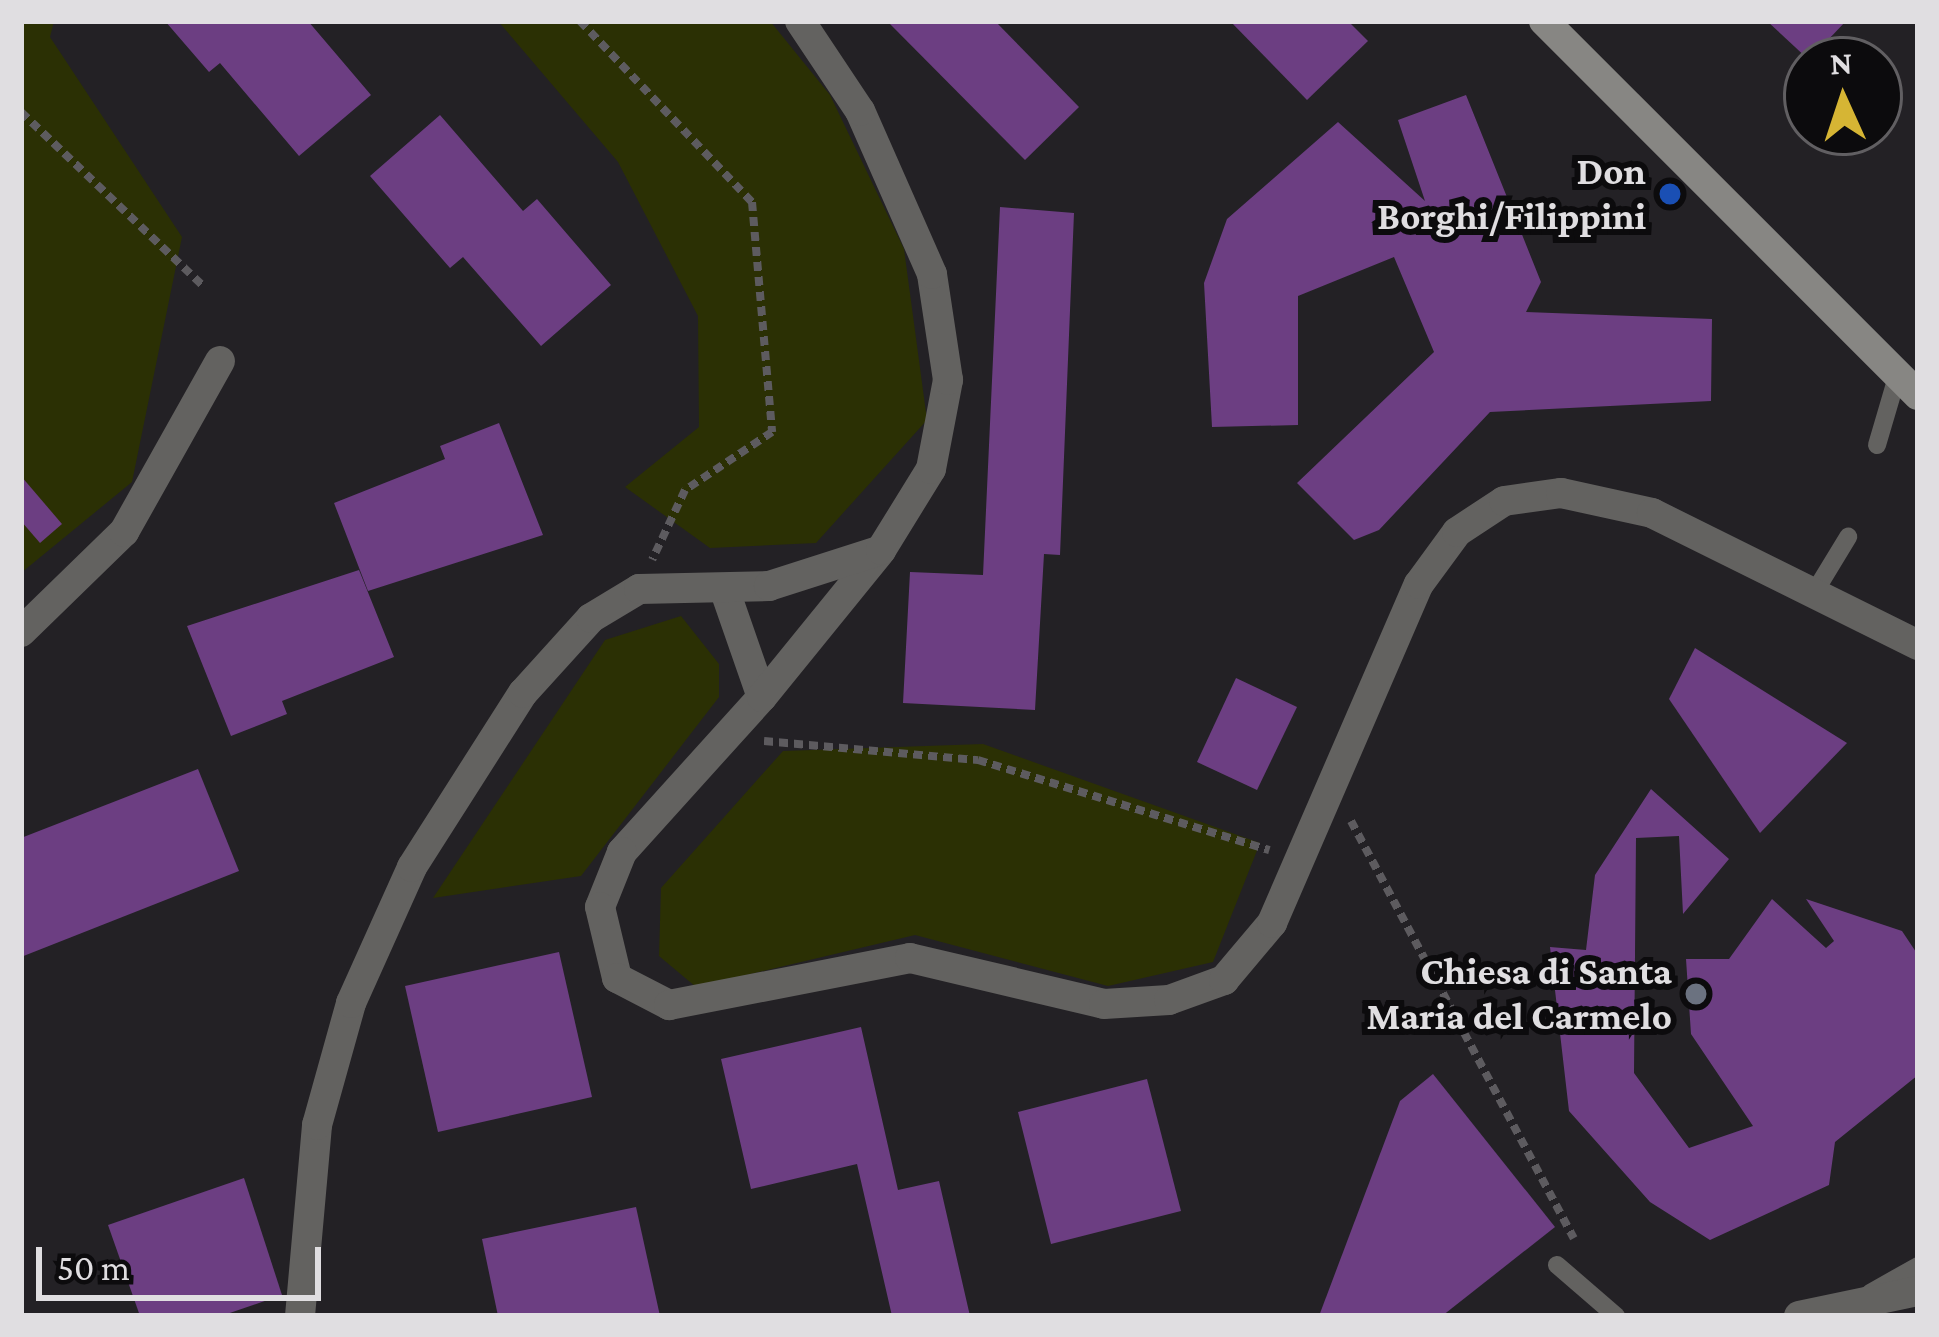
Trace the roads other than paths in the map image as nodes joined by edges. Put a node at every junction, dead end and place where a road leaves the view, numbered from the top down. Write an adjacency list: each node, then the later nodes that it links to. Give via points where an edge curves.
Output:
1 (800, 21): 8 (street, via 909,215 945,339 938,452)
2 (1544, 21): 4 (street)
3 (220, 361): 11 (street, via 136,516)
4 (1907, 386): 5 (street); 6 (lane)
5 (1918, 406)
6 (1877, 445)
7 (1848, 537): 10 (lane)
8 (881, 550): 9 (street, via 806,579); 13 (street)
9 (725, 591): 13 (street); 16 (street, via 639,589 591,618 523,694 389,911 324,1089)
10 (1814, 593): 12 (street); 13 (street, via 1614,501 1504,501 1430,567 1244,963 1169,1000 1104,1004 910,958 717,1002 655,1002 610,969 602,896 622,851)
11 (21, 632)
12 (1918, 645)
13 (762, 698)
14 (1557, 1264): 17 (lane)
15 (1918, 1285): 18 (street)
16 (300, 1316)
17 (1616, 1316)
18 (1799, 1316)

